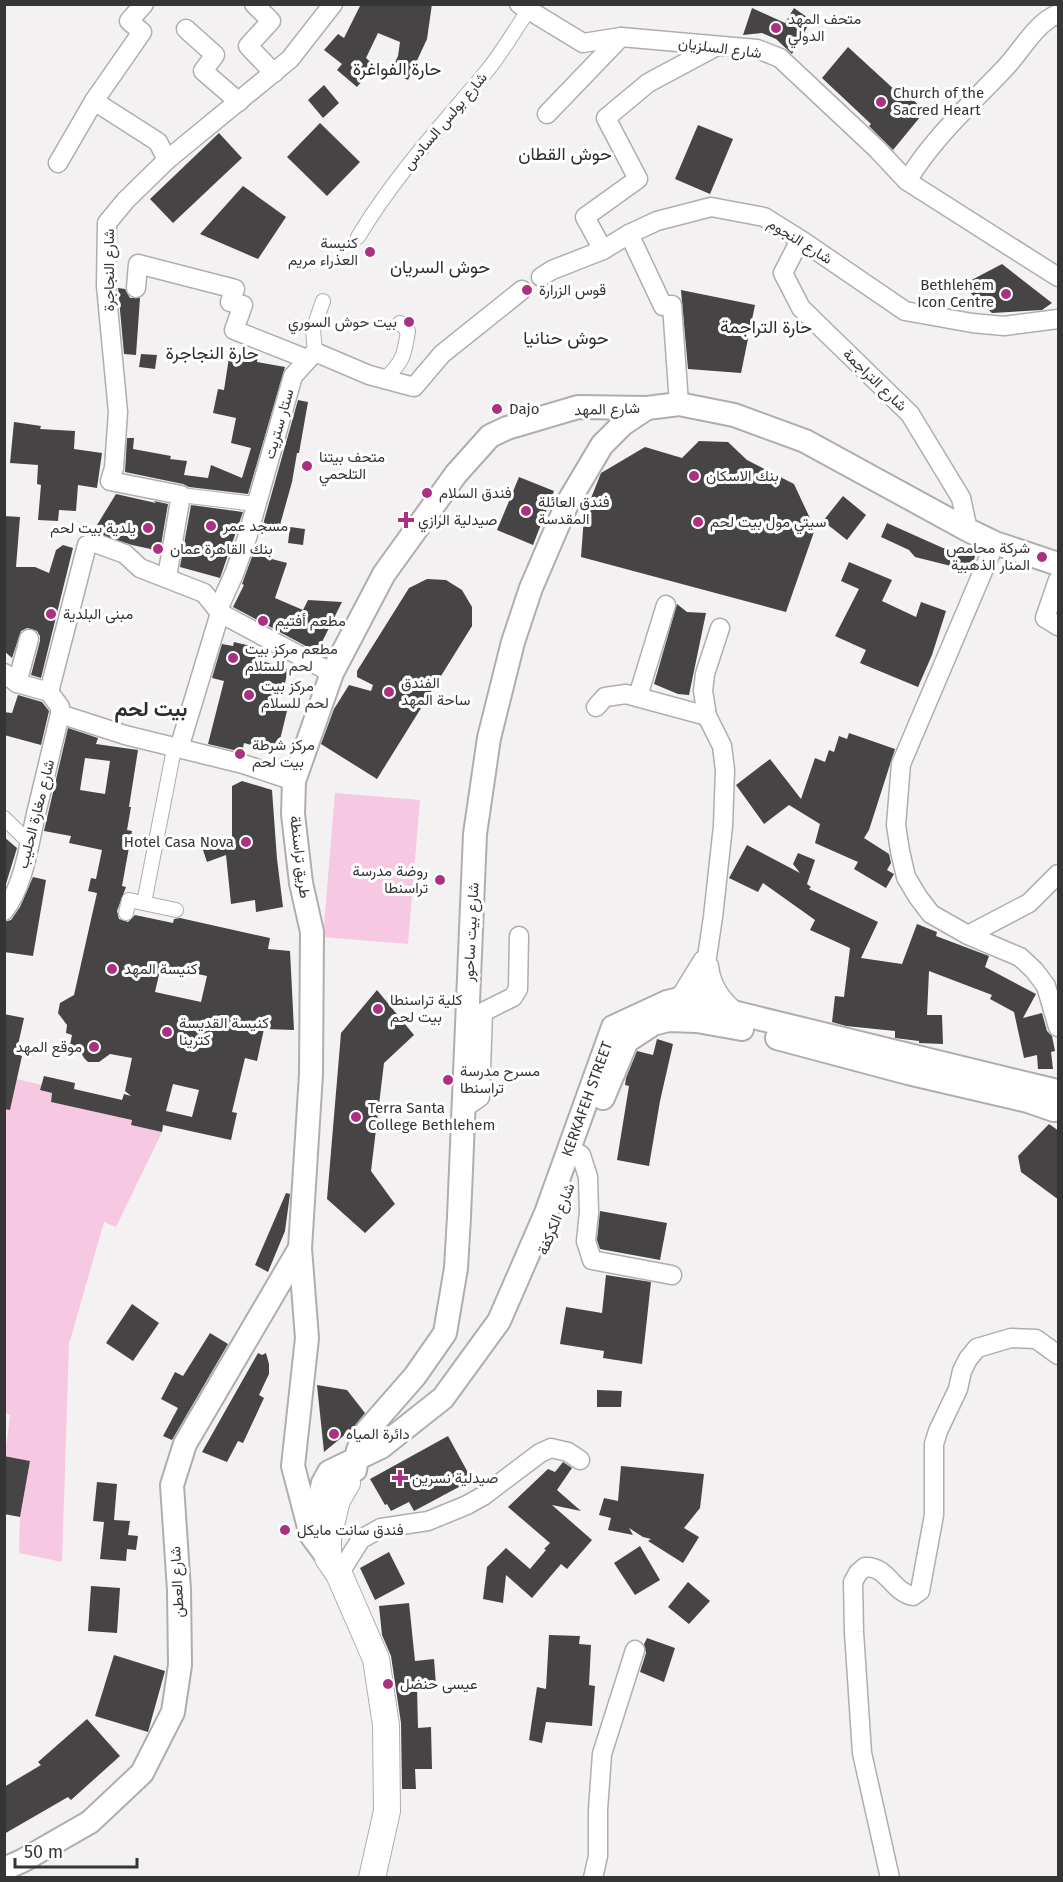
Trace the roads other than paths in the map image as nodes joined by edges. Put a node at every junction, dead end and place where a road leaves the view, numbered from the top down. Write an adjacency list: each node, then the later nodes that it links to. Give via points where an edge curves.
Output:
1 (144, 4): 10 (street, via 129,21 142,32)
2 (254, 4): 9 (street, via 271,21 248,46)
3 (333, 4): 9 (street, شارع النجاجرة, via 290,59)
4 (527, 7): 7 (street, شارع السلزيان, via 584,43); 17 (street, شارع بولس السادس, via 488,70 400,175)
5 (1059, 14): 15 (street, via 1048,19 951,123)
6 (186, 29): 11 (street, via 215,56 203,71)
7 (621, 37): 8 (street, شارع السلزيان); 12 (street)
8 (717, 46): 15 (street, شارع السلزيان, via 757,50 780,58); 19 (street, via 648,83 606,118 638,179 585,218)
9 (274, 73): 11 (street, شارع النجاجرة)
10 (94, 101): 13 (street, via 158,142); 14 (street)
11 (239, 102): 13 (street, شارع النجاجرة)
12 (548, 114)
13 (167, 160): 31 (street, شارع النجاجرة, via 107,223 106,286 118,412 110,481)
14 (58, 163)
15 (907, 181): 21 (street, شارع السلزيان)
16 (629, 234): 18 (street, شارع النجوم, via 657,221 711,207 764,218); 19 (street, شارع النجوم); 29 (street, via 663,306 672,305)
17 (358, 237)
18 (800, 240): 25 (street, شارع النجوم, via 905,311 1004,326); 33 (street, شارع التراجمة, via 783,273 801,308 910,414 960,498)
19 (603, 250): 20 (street, شارع النجوم)
20 (541, 277)
21 (1059, 277)
22 (136, 288): 27 (street, via 138,264 235,289 230,302 243,305 234,330)
23 (522, 290): 28 (street, via 442,354 414,387)
24 (323, 301): 27 (street, via 313,330)
25 (1059, 320)
26 (400, 323): 28 (street, via 408,331 405,349 401,362)
27 (311, 356): 28 (street); 32 (street, ستار ستريت, via 293,376)
28 (385, 379)
29 (679, 404): 30 (street, شارع المهد); 33 (street, شارع المهد, via 734,415 805,441)
30 (647, 408): 43 (street, شارع المهد, via 578,407 490,436 456,474 384,574); 67 (street, شارع بيت ساحور, via 602,445 567,504 531,588 510,652 489,738 475,834)
31 (181, 495): 32 (street); 36 (street)
32 (255, 504): 39 (street)
33 (968, 530): 34 (street, شارع المهد)
34 (995, 543): 35 (street, شارع المهد); 59 (street, via 901,764 896,825 906,877 918,897 931,914)
35 (1059, 564)
36 (167, 577): 39 (street, via 204,593); 45 (street, via 140,568 125,554 95,543 87,544)
37 (1059, 580): 40 (street, via 1045,618)
38 (666, 605): 46 (street)
39 (220, 613): 43 (street); 50 (street, via 180,745)
40 (1059, 626)
41 (720, 628): 49 (street, via 705,674)
42 (29, 639): 44 (street)
43 (332, 674): 51 (street, شارع المهد)
44 (11, 678): 45 (street)
45 (49, 692): 48 (street, via 60,707)
46 (638, 696): 47 (street, via 615,694 605,697); 49 (street)
47 (596, 707)
48 (60, 714): 50 (street); 53 (street, شارع مغارة الحليب)
49 (707, 716): 61 (street, via 722,746 725,779)
50 (174, 749): 51 (street, via 243,764); 55 (street)
51 (294, 781): 69 (street, طريق تراسنطة, via 293,814 301,883 312,932 311,1074)
52 (4, 818): 53 (street)
53 (31, 844): 56 (street, شارع مغارة الحليب, via 19,882)
54 (1059, 873): 59 (street, via 1029,903)
55 (144, 903): 57 (street, via 129,900); 58 (street)
56 (4, 911)
57 (126, 913)
58 (166, 913)
59 (968, 935): 65 (street, via 1020,957 1034,970 1046,986)
60 (519, 936): 67 (street, via 519,989 513,997 483,1012 480,1097)
61 (707, 953): 62 (street); 63 (street); 64 (street, via 714,986)
62 (679, 999): 63 (street); 68 (street, KERKAFEH STREET, via 613,1028)
63 (699, 1012): 64 (street); 66 (street, شارع الكركفة, via 735,1027 908,1073 1028,1101); 68 (street, شارع الكركفة, via 653,1024 627,1041)
64 (736, 1012): 66 (street)
65 (1059, 1027)
66 (1057, 1102)
67 (464, 1108): 74 (street, شارع بيت ساحور, via 456,1268 445,1333 415,1376 366,1432)
68 (575, 1152): 70 (street, via 588,1177 586,1241 592,1260); 74 (street, شارع الكركفة, via 538,1264 502,1342 448,1407 412,1440 380,1462)
69 (300, 1248): 73 (street, طريق تراسنطة, via 307,1338); 79 (street, شارع العطن, via 185,1444 172,1485 180,1665 173,1712 142,1773 90,1822)
70 (672, 1275)
71 (1059, 1354): 82 (street, via 1036,1339 1011,1338 977,1348 962,1371 934,1444 934,1515 920,1591 913,1596 900,1592 875,1567 865,1567 853,1582 862,1753)
72 (580, 1460): 77 (street, via 551,1448 467,1505 428,1521 381,1528 361,1539)
73 (292, 1467): 75 (street, via 307,1484); 76 (street)
74 (353, 1470): 75 (street, شارع الكركفة, via 334,1491); 77 (main road, via 332,1518 328,1538)
75 (321, 1491): 76 (street)
76 (311, 1535): 77 (street)
77 (333, 1566): 80 (main road, via 376,1659 386,1725 387,1811)
78 (635, 1650): 81 (street, via 602,1754 598,1856)
79 (10, 1863)
80 (372, 1878)
81 (593, 1878)
82 (890, 1878)

